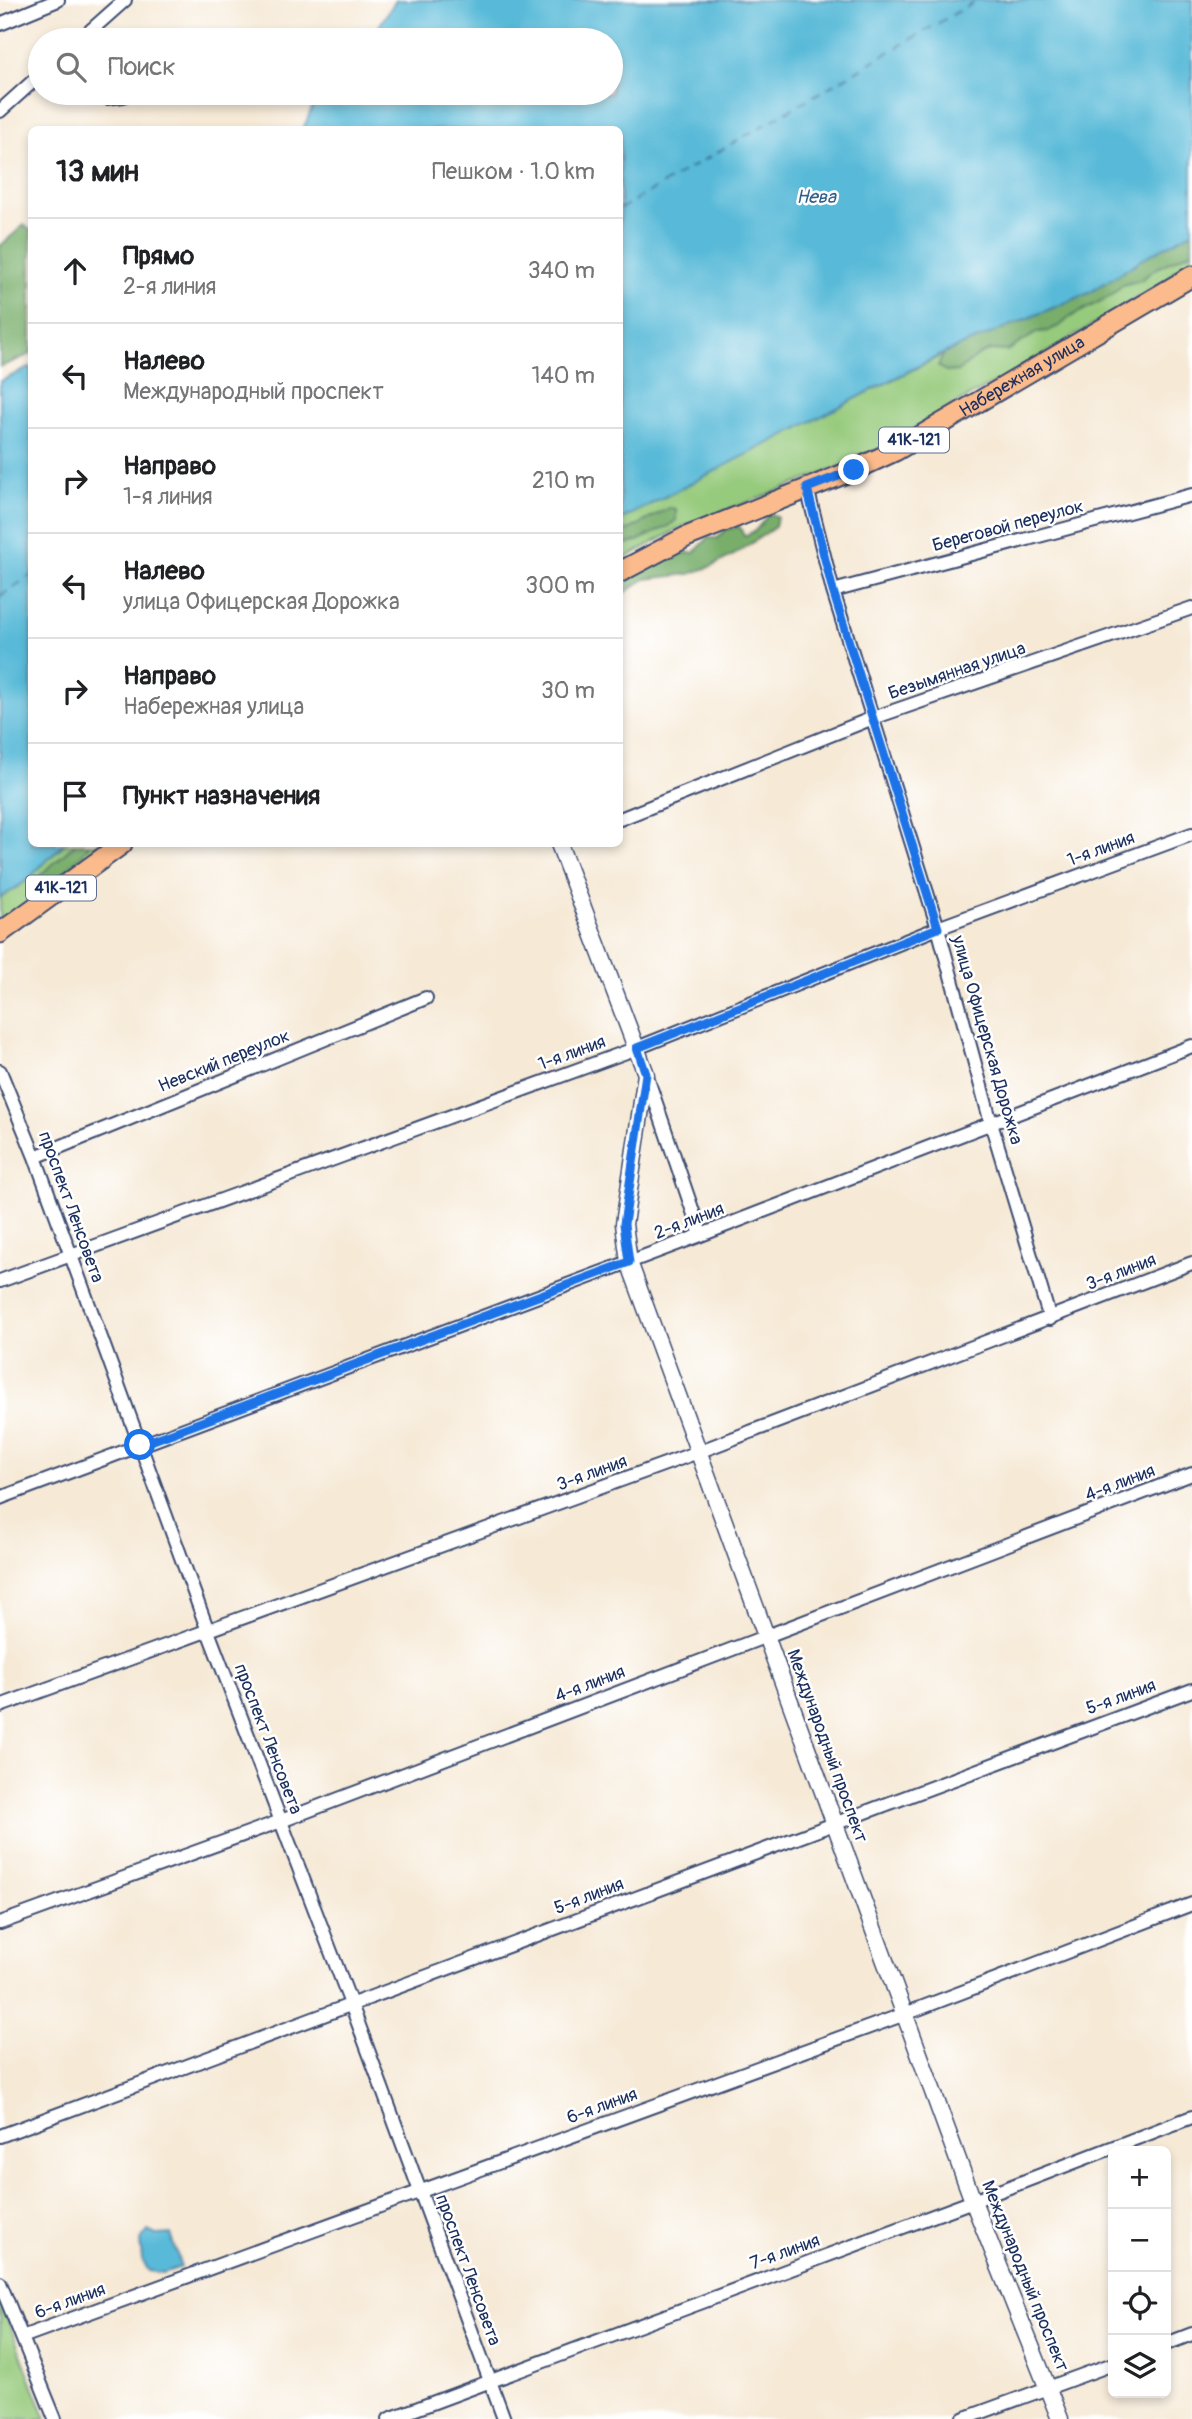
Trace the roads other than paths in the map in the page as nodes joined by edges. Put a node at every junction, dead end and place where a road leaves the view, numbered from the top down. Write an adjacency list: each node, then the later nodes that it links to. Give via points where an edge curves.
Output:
1 (58, 0): 3 (street)
2 (125, 0): 4 (street)
3 (0, 24)
4 (94, 28)
5 (28, 86): 6 (street)
6 (0, 111)
7 (1192, 276): 8 (main road, Набережная улица / 41К-121, via 914,440)
8 (807, 488): 10 (main road, Набережная улица / 41К-121, via 686,537); 11 (street, улица Офицерская Дорожка)
9 (1192, 495): 11 (street, Береговой переулок)
10 (623, 570)
11 (833, 591): 13 (street, улица Офицерская Дорожка)
12 (1192, 608): 13 (street, Безымянная улица)
13 (873, 718): 14 (street, Безымянная улица); 18 (street, улица Офицерская Дорожка)
14 (623, 818)
15 (1192, 834): 18 (street, 1-я линия)
16 (118, 847): 19 (main road, 41К-121)
17 (560, 847): 22 (street, Международный проспект)
18 (938, 928): 22 (street, 1-я линия); 25 (street, улица Офицерская Дорожка)
19 (0, 933)
20 (426, 998): 26 (street, Невский переулок)
21 (1192, 1046): 25 (street, 2-я линия)
22 (637, 1048): 24 (street, Международный проспект); 28 (street, 1-я линия)
23 (0, 1071): 26 (street, проспект Ленсовета)
24 (646, 1074): 27 (street, Международный проспект); 29 (street, Международный проспект, via 624,1224)
25 (991, 1123): 27 (street, 2-я линия); 32 (street, улица Офицерская Дорожка)
26 (35, 1157): 28 (street, проспект Ленсовета)
27 (701, 1235): 29 (street, 2-я линия)
28 (71, 1255): 31 (street, 1-я линия); 33 (street, проспект Ленсовета)
29 (629, 1262): 33 (street, 2-я линия); 34 (street, Международный проспект)
30 (1192, 1263): 32 (street, 3-я линия)
31 (0, 1282)
32 (1050, 1319): 34 (street, 3-я линия)
33 (140, 1445): 36 (street, 2-я линия); 37 (street, проспект Ленсовета)
34 (698, 1452): 37 (street, 3-я линия); 38 (street, Международный проспект)
35 (1192, 1474): 38 (street, 4-я линия)
36 (0, 1498)
37 (208, 1631): 40 (street, 3-я линия); 41 (street, проспект Ленсовета)
38 (766, 1636): 41 (street, 4-я линия); 42 (street, Международный проспект)
39 (1192, 1690): 42 (street, 5-я линия)
40 (0, 1706)
41 (281, 1821): 44 (street, 4-я линия); 45 (street, проспект Ленсовета)
42 (834, 1822): 45 (street, 5-я линия); 46 (street, Международный проспект)
43 (1192, 1904): 46 (street, 6-я линия)
44 (0, 1923)
45 (351, 2004): 48 (street, 5-я линия); 49 (street, проспект Ленсовета)
46 (905, 2014): 49 (street, 6-я линия); 50 (street, Международный проспект)
47 (1192, 2117): 50 (street, 7-я линия)
48 (0, 2136)
49 (420, 2191): 53 (street, 6-я линия); 56 (street, проспект Ленсовета)
50 (973, 2201): 56 (street, 7-я линия); 57 (street, Международный проспект)
51 (0, 2283): 53 (street)
52 (1192, 2334): 54 (street)
53 (22, 2337): 58 (street)
54 (1171, 2342)
55 (1108, 2366): 57 (street)
56 (490, 2380): 59 (street, 7-я линия); 60 (street, проспект Ленсовета)
57 (1048, 2388): 61 (street); 62 (street, Международный проспект)
58 (55, 2419)
59 (389, 2419)
60 (504, 2419)
61 (962, 2419)
62 (1060, 2419)

